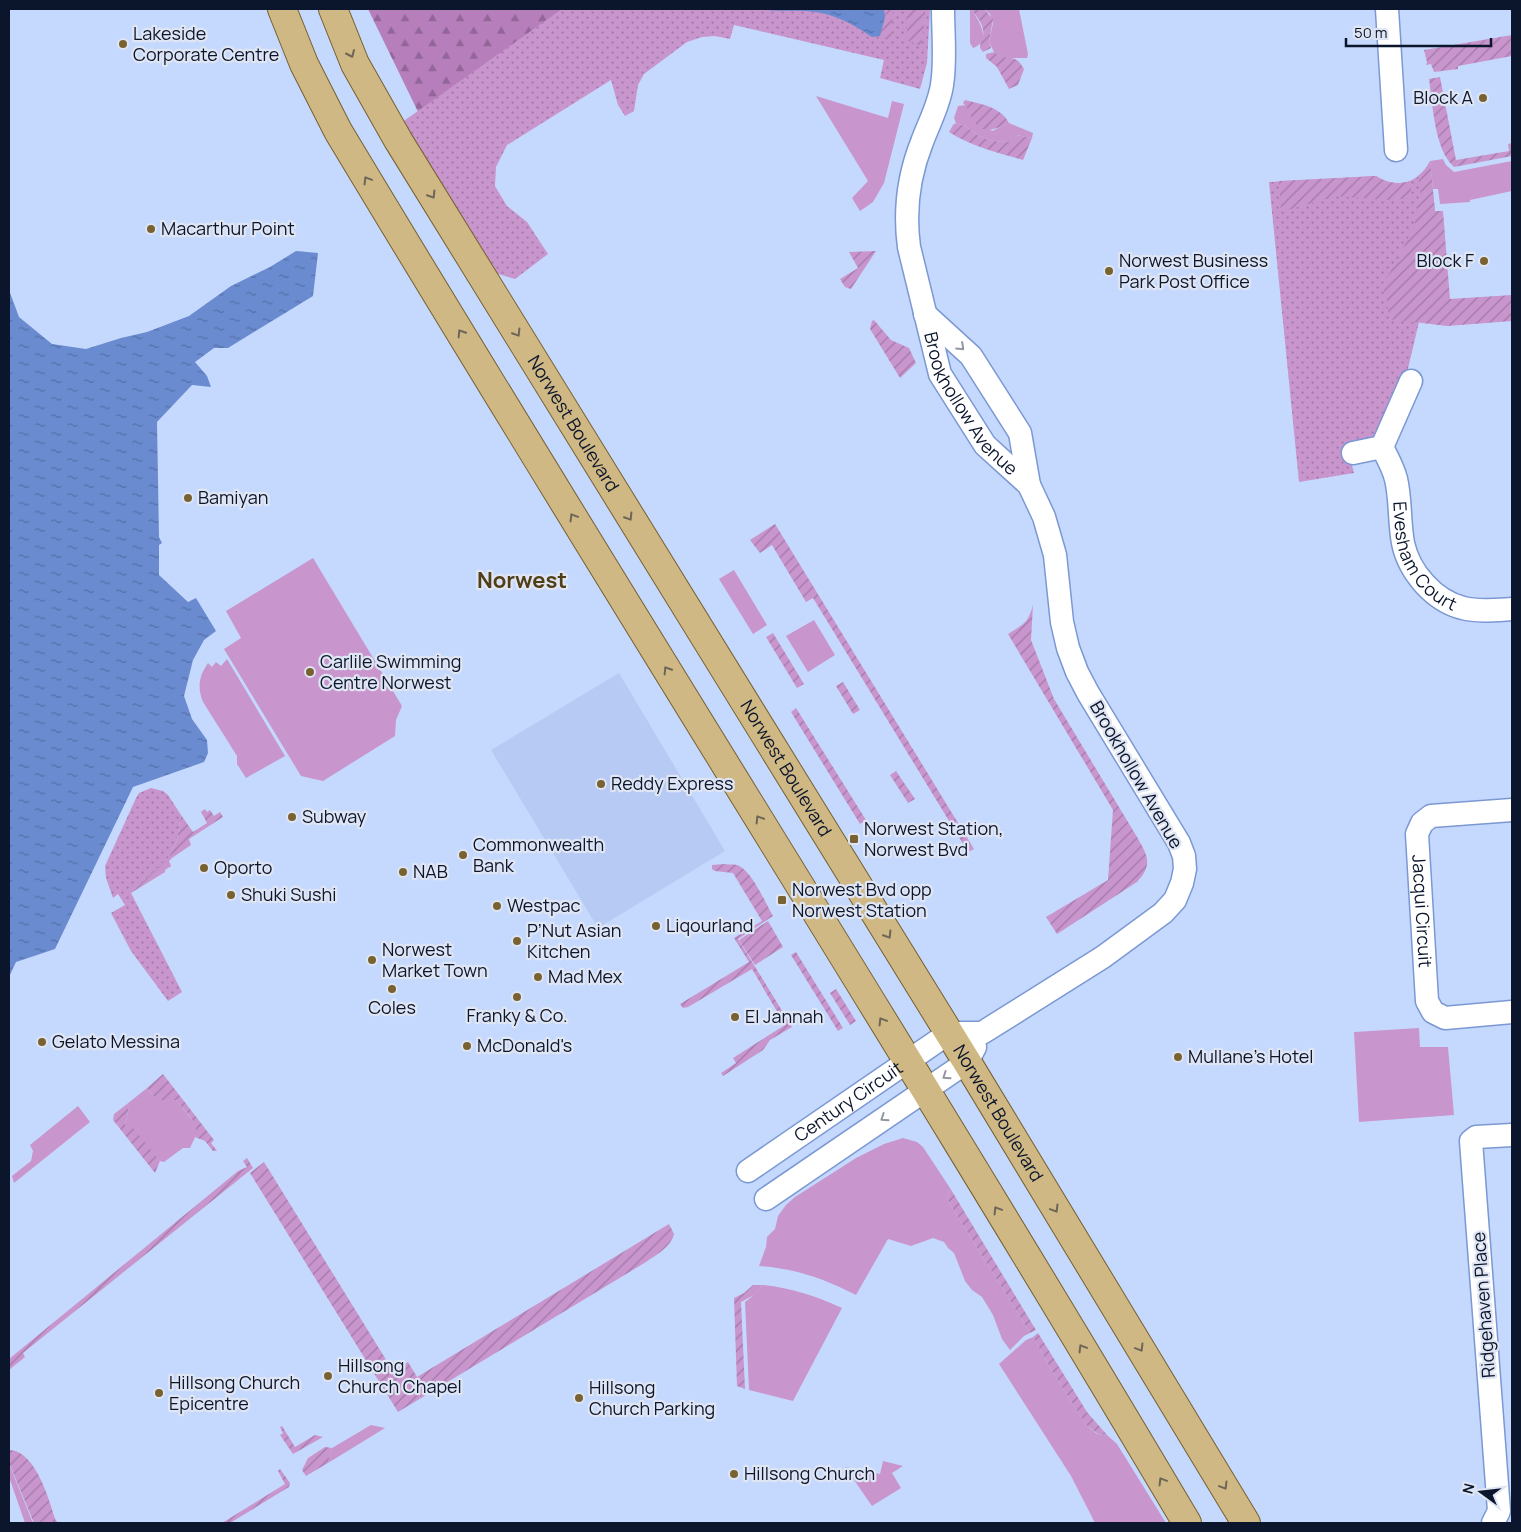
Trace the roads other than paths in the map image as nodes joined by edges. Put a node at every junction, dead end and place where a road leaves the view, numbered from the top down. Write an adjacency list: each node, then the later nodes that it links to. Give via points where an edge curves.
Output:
1 (282, 9): 16 (main road, one-way to 1, via 338,131 304,64)
2 (333, 9): 14 (main road, Norwest Boulevard, one-way to 14, via 355,64 398,140)
3 (942, 9): 6 (street, Brookhollow Avenue, via 942,85 916,159 906,203 909,247)
4 (1387, 9): 5 (street)
5 (1396, 150)
6 (925, 314): 10 (street, Brookhollow Avenue, via 940,374 985,445); 10 (street, Brookhollow Avenue, one-way to 10, via 971,356 1020,433)
7 (1411, 381): 8 (street)
8 (1382, 447): 9 (street); 11 (street, Evesham Court, via 1396,478 1403,544 1418,576 1446,601 1463,608)
9 (1353, 453)
10 (1029, 485): 15 (street, Brookhollow Avenue, via 1051,537 1062,622 1077,672 1173,831 1184,856 1185,869 1175,900 1163,913 1103,957)
11 (1512, 609)
12 (1512, 810): 13 (street, Jacqui Circuit, via 1431,816 1422,823 1417,834 1427,1001 1433,1012 1445,1018)
13 (1512, 1012)
14 (949, 1033): 15 (street); 16 (street, Century Circuit); 17 (main road, Norwest Boulevard)
15 (982, 1033): 17 (street)
16 (907, 1062): 18 (main road); 20 (street, Century Circuit)
17 (967, 1062): 18 (street, Century Circuit, one-way to 18); 24 (main road, Norwest Boulevard, one-way to 24)
18 (925, 1091): 21 (street, Century Circuit, one-way to 21); 23 (main road, one-way to 18)
19 (1512, 1135): 22 (street, Ridgehaven Place, via 1476,1137 1471,1141)
20 (748, 1171)
21 (766, 1199)
22 (1502, 1515)
23 (1187, 1523)
24 (1246, 1523)

